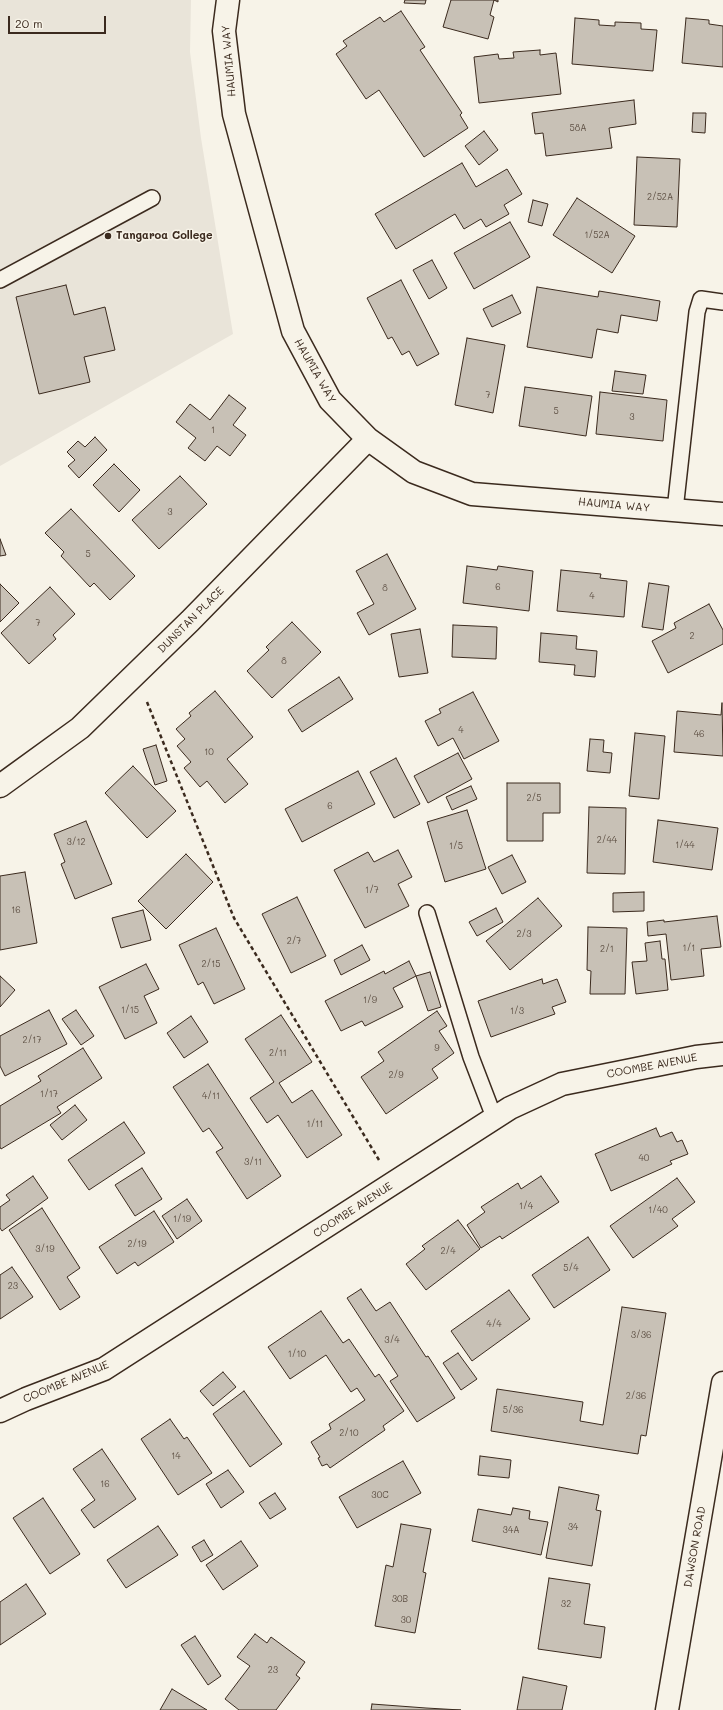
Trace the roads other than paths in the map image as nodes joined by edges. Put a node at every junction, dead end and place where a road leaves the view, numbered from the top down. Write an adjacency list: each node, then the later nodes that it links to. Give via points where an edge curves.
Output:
1 (228, 0): 5 (street, HAUMIA WAY, via 224,31 234,114 293,332 330,400)
2 (152, 198): 3 (lane)
3 (0, 280)
4 (723, 302): 6 (lane, via 700,299 697,312)
5 (368, 439): 6 (street, HAUMIA WAY, via 414,472 472,494); 8 (street, DUNSTAN PLACE, via 190,622 80,728)
6 (675, 510): 7 (street, HAUMIA WAY)
7 (723, 514)
8 (0, 786)
9 (428, 913): 11 (lane, via 471,1057)
10 (723, 1054): 11 (street, COOMBE AVENUE, via 562,1084)
11 (494, 1117): 13 (street, COOMBE AVENUE, via 104,1369)
12 (722, 1390): 14 (street, DAWSON ROAD)
13 (0, 1411)
14 (666, 1710)

